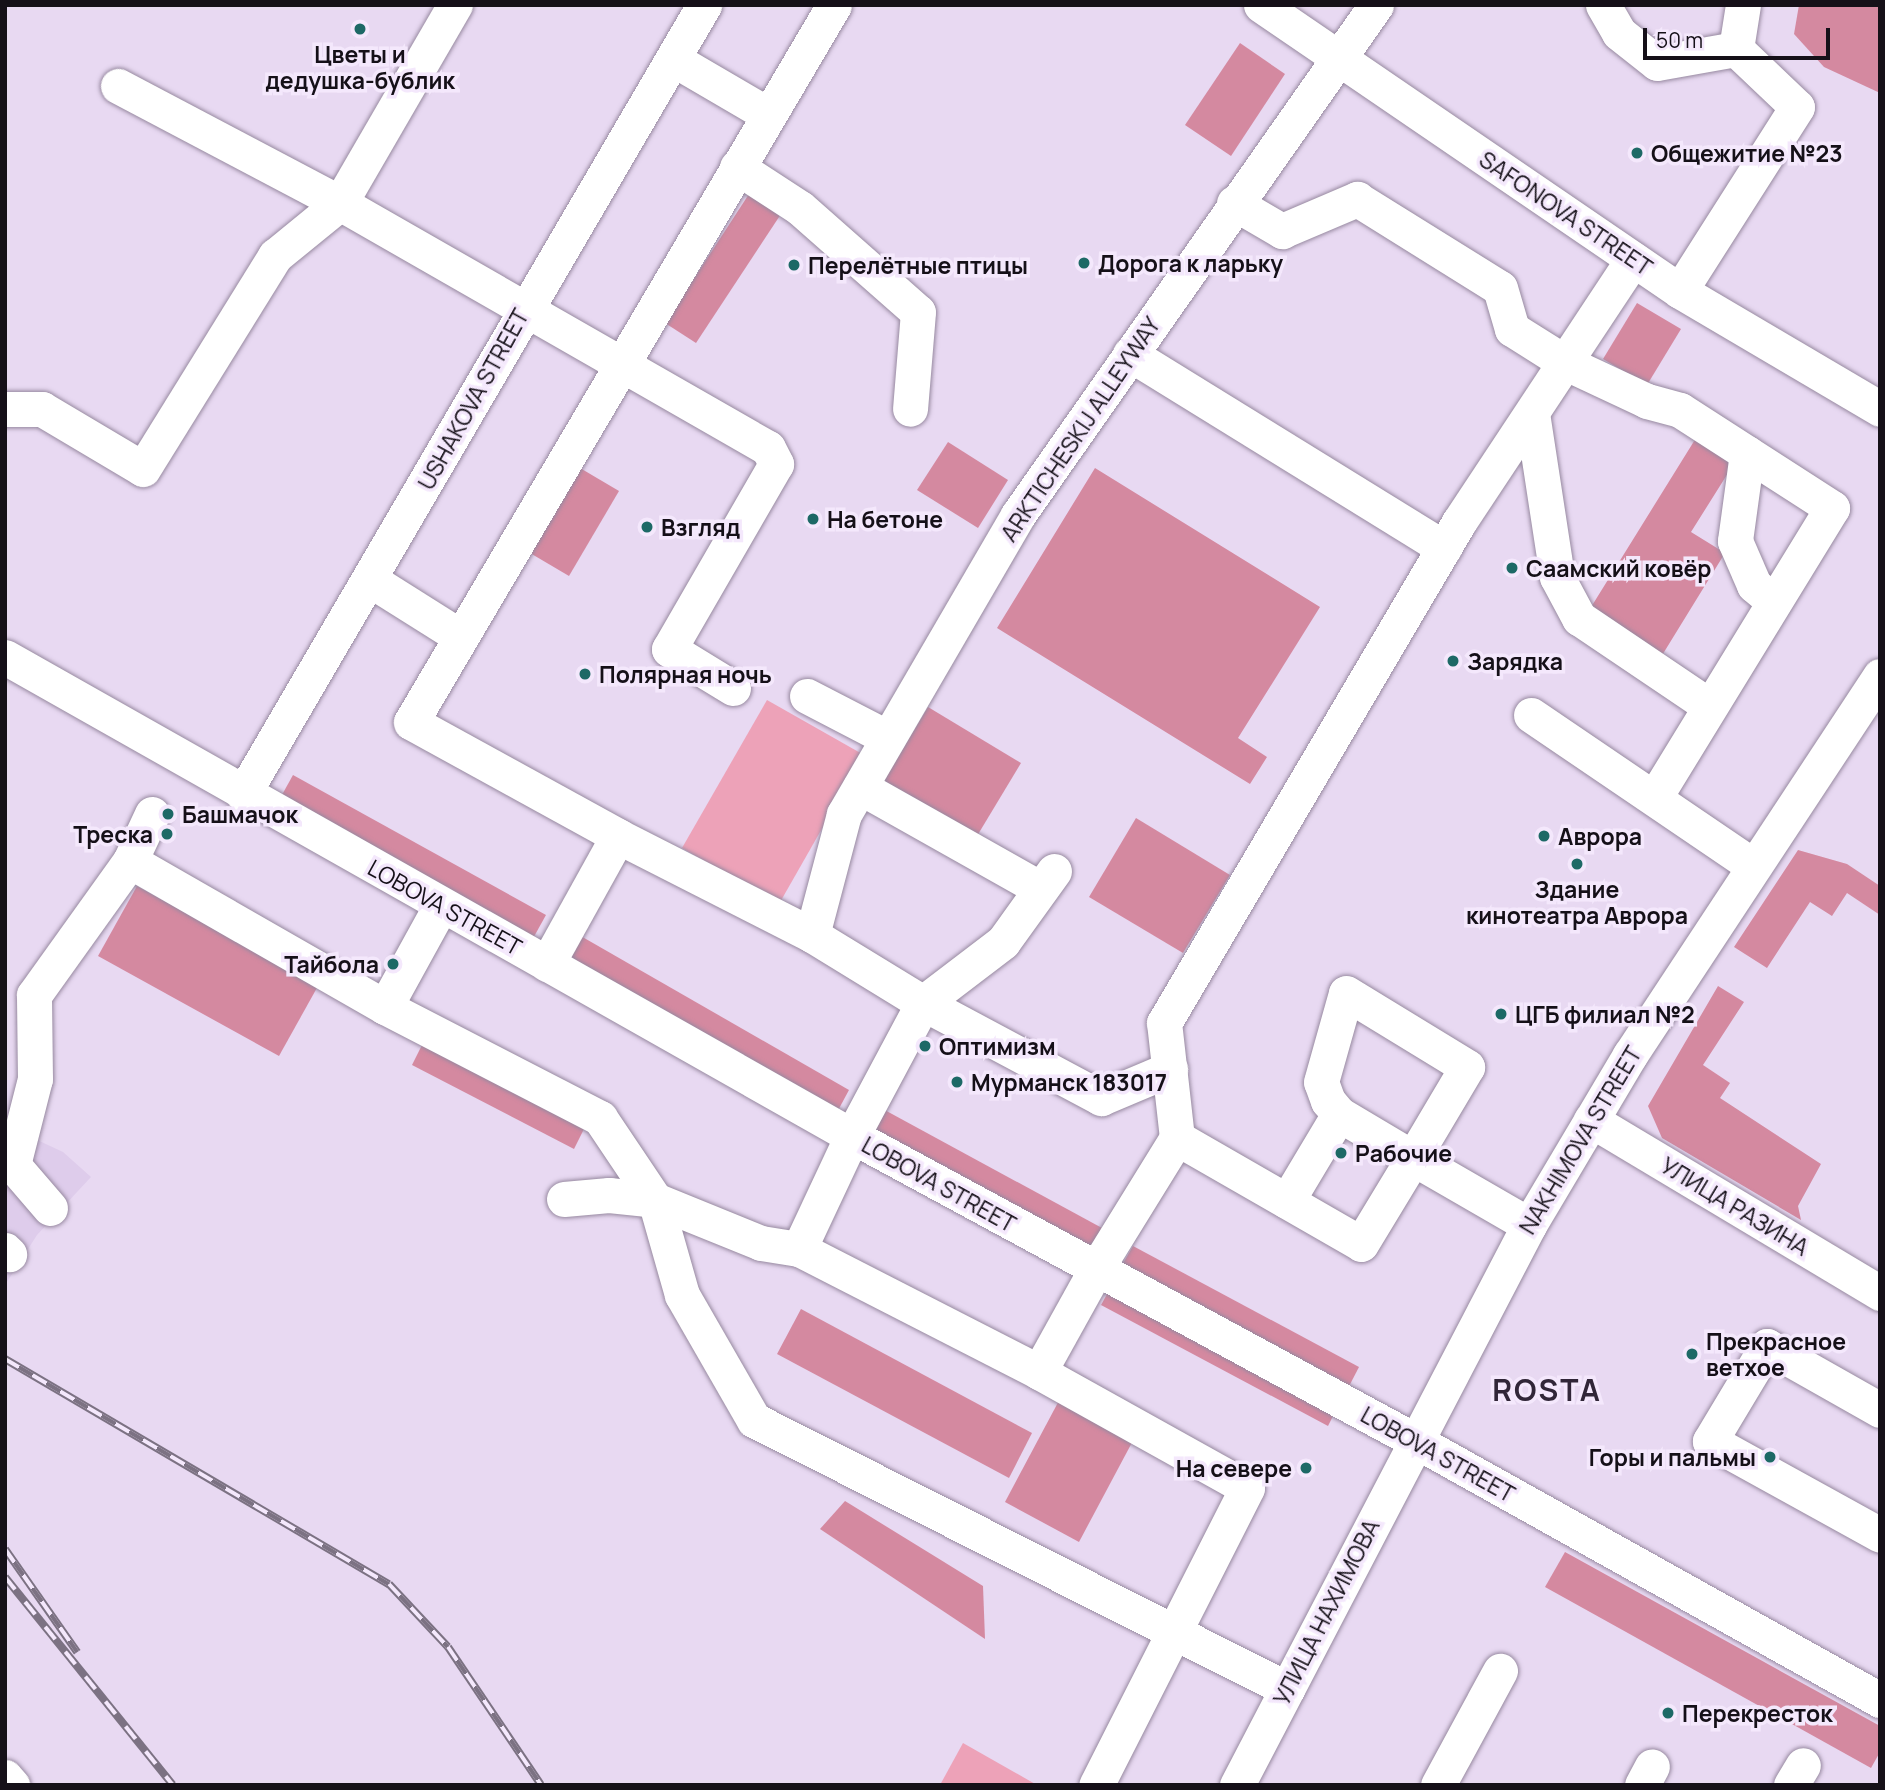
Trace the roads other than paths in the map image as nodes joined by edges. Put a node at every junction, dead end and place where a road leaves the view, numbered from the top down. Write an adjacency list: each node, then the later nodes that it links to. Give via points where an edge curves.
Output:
1 (454, 5): 14 (street)
2 (834, 5): 12 (street)
3 (1261, 5): 9 (street, SAFONOVA STREET)
4 (1376, 5): 9 (street, ARKTICHESKIJ ALLEYWAY)
5 (1603, 5): 8 (street, via 1619,33 1657,63)
6 (1743, 5): 8 (street)
7 (697, 8): 10 (street, USHAKOVA STREET)
8 (1736, 49): 17 (street, via 1797,107)
9 (1336, 57): 15 (street, ARKTICHESKIJ ALLEYWAY); 16 (street, SAFONOVA STREET)
10 (673, 59): 12 (street); 18 (street, USHAKOVA STREET)
11 (118, 86): 14 (street)
12 (767, 114): 13 (street)
13 (737, 167): 21 (street); 23 (street, via 800,208 918,312)
14 (341, 202): 18 (street); 22 (street, via 275,256 143,469 42,409)
15 (1234, 203): 19 (street, ARKTICHESKIJ ALLEYWAY); 20 (street, via 1282,230 1357,199 1500,288 1511,329)
16 (1633, 259): 17 (street, SAFONOVA STREET); 20 (street)
17 (1680, 291): 24 (street, SAFONOVA STREET)
18 (523, 311): 21 (street); 28 (street, USHAKOVA STREET)
19 (1130, 354): 27 (street); 37 (street, ARKTICHESKIJ ALLEYWAY, via 1018,515)
20 (1566, 363): 25 (street); 26 (street, via 1647,401 1680,410)
21 (620, 366): 30 (street); 33 (street, via 768,448 776,464 669,649)
22 (5, 409)
23 (910, 409)
24 (1880, 409)
25 (1532, 413): 27 (street); 35 (street, via 1556,577 1579,618)
26 (1747, 453): 29 (street, via 1735,541 1754,585); 29 (street, via 1832,508)
27 (1444, 548): 51 (street, via 1164,1023)
28 (372, 581): 30 (street); 38 (street, USHAKOVA STREET)
29 (1774, 603): 35 (street)
30 (461, 637): 42 (street, via 411,722)
31 (5, 657): 38 (street, LOBOVA STREET)
32 (1880, 676): 44 (street, NAKHIMOVA STREET)
33 (733, 688)
34 (807, 696): 37 (street)
35 (1708, 705): 39 (street)
36 (1531, 715): 39 (street)
37 (888, 738): 40 (street, ARKTICHESKIJ ALLEYWAY)
38 (243, 794): 45 (street, LOBOVA STREET)
39 (1654, 798): 44 (street)
40 (852, 801): 46 (street, ARKTICHESKIJ ALLEYWAY); 49 (street, via 1046,880 1003,942)
41 (152, 814): 43 (street)
42 (618, 836): 46 (street); 47 (street)
43 (130, 861): 48 (street); 50 (street)
44 (1752, 865): 54 (street, NAKHIMOVA STREET)
45 (442, 905): 47 (street, LOBOVA STREET); 50 (street)
46 (812, 935): 49 (street)
47 (547, 964): 55 (street, LOBOVA STREET)
48 (19, 992): 53 (street, via 35,1079)
49 (923, 1003): 51 (street, via 1101,1098); 55 (street)
50 (385, 1007): 59 (street, via 600,1118)
51 (1170, 1069): 56 (street)
52 (1339, 1114): 57 (street); 57 (street, via 1321,1082 1346,993 1467,1067); 60 (street)
53 (16, 1117): 61 (street, via 13,1165)
54 (1591, 1120): 62 (street, NAKHIMOVA STREET); 65 (street, УЛИЦА РАЗИНА)
55 (852, 1136): 63 (street); 64 (street, LOBOVA STREET)
56 (1177, 1138): 60 (street); 64 (street)
57 (1413, 1158): 60 (street, via 1361,1244); 62 (street)
58 (564, 1199): 59 (street, via 610,1195)
59 (655, 1200): 63 (street, via 761,1244); 70 (street, via 682,1295 754,1420)
60 (1287, 1201)
61 (50, 1208)
62 (1529, 1225): 68 (street, NAKHIMOVA STREET)
63 (799, 1249): 66 (street)
64 (1096, 1269): 66 (street); 68 (street, LOBOVA STREET)
65 (1880, 1293)
66 (1039, 1372): 70 (street, via 1247,1488)
67 (1880, 1410): 69 (street, via 1768,1346 1710,1441)
68 (1414, 1440): 72 (street, УЛИЦА НАХИМОВА); 73 (street, LOBOVA STREET)
69 (1880, 1535)
70 (1174, 1629): 72 (street); 76 (street)
71 (1500, 1671): 78 (street)
72 (1287, 1689): 77 (street, УЛИЦА НАХИМОВА)
73 (1880, 1700)
74 (5, 1777): 75 (street)
75 (12, 1785)
76 (1096, 1785)
77 (1237, 1785)
78 (1438, 1785)

